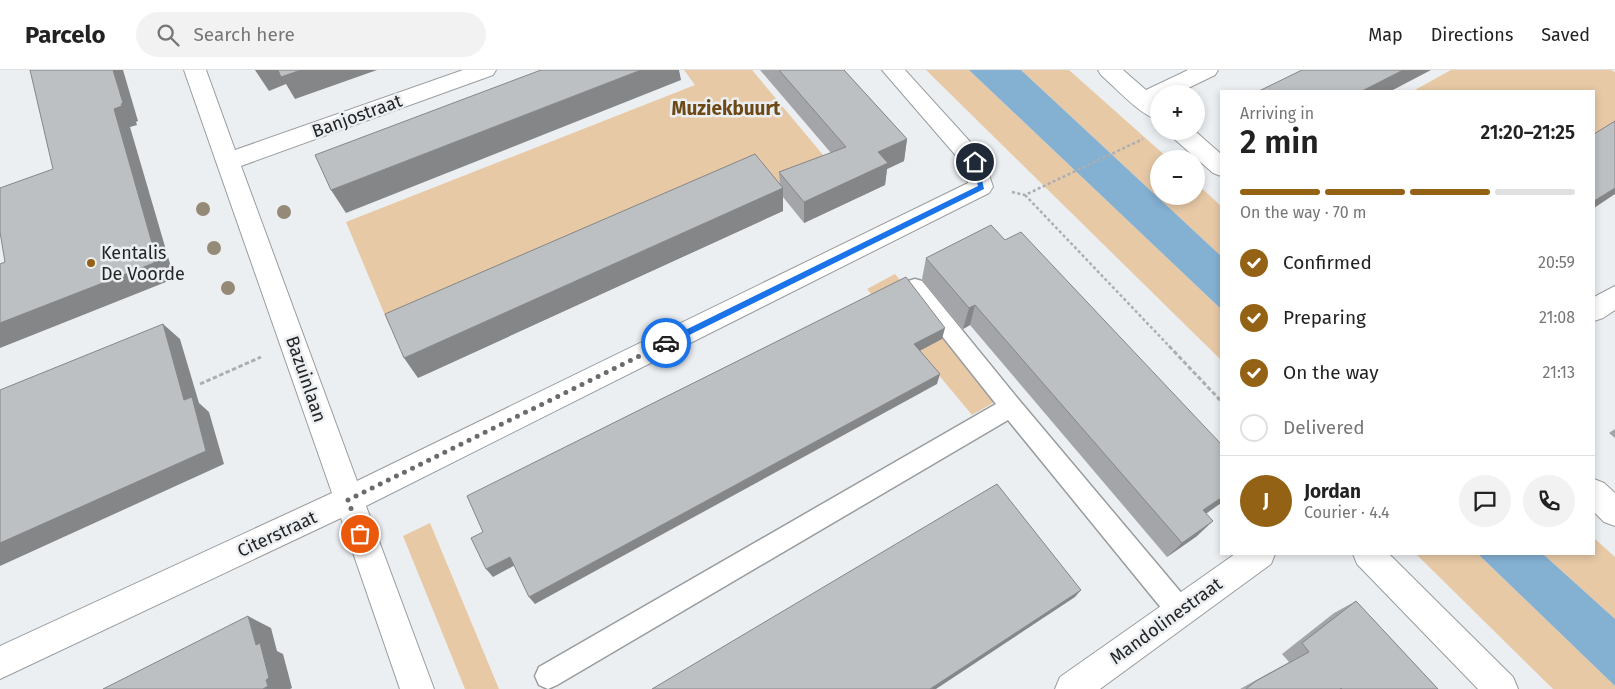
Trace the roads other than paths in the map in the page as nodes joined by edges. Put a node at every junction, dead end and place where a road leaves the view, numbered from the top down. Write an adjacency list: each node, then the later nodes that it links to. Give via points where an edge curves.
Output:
1 (195, 70): 9 (street, Bazuinlaan)
2 (485, 70): 9 (street, Banjostraat)
3 (893, 70): 16 (street, Citerstraat, via 975,162 981,188)
4 (1109, 70): 7 (street)
5 (1207, 70): 6 (street)
6 (1184, 85)
7 (1150, 106)
8 (1190, 140): 10 (street)
9 (229, 162): 16 (street, Bazuinlaan)
10 (1220, 166)
11 (915, 287): 14 (lane)
12 (1615, 296): 13 (street)
13 (1595, 309)
14 (1011, 407): 20 (lane); 22 (lane)
15 (1595, 494): 17 (street)
16 (348, 500): 21 (street, Citerstraat); 23 (street, Bazuinlaan)
17 (1615, 512)
18 (1259, 555): 20 (street, Mandolinestraat)
19 (1369, 555): 25 (street)
20 (1180, 611): 24 (street, Mandolinestraat)
21 (0, 663)
22 (548, 676)
23 (417, 689)
24 (1072, 689)
25 (1501, 689)

